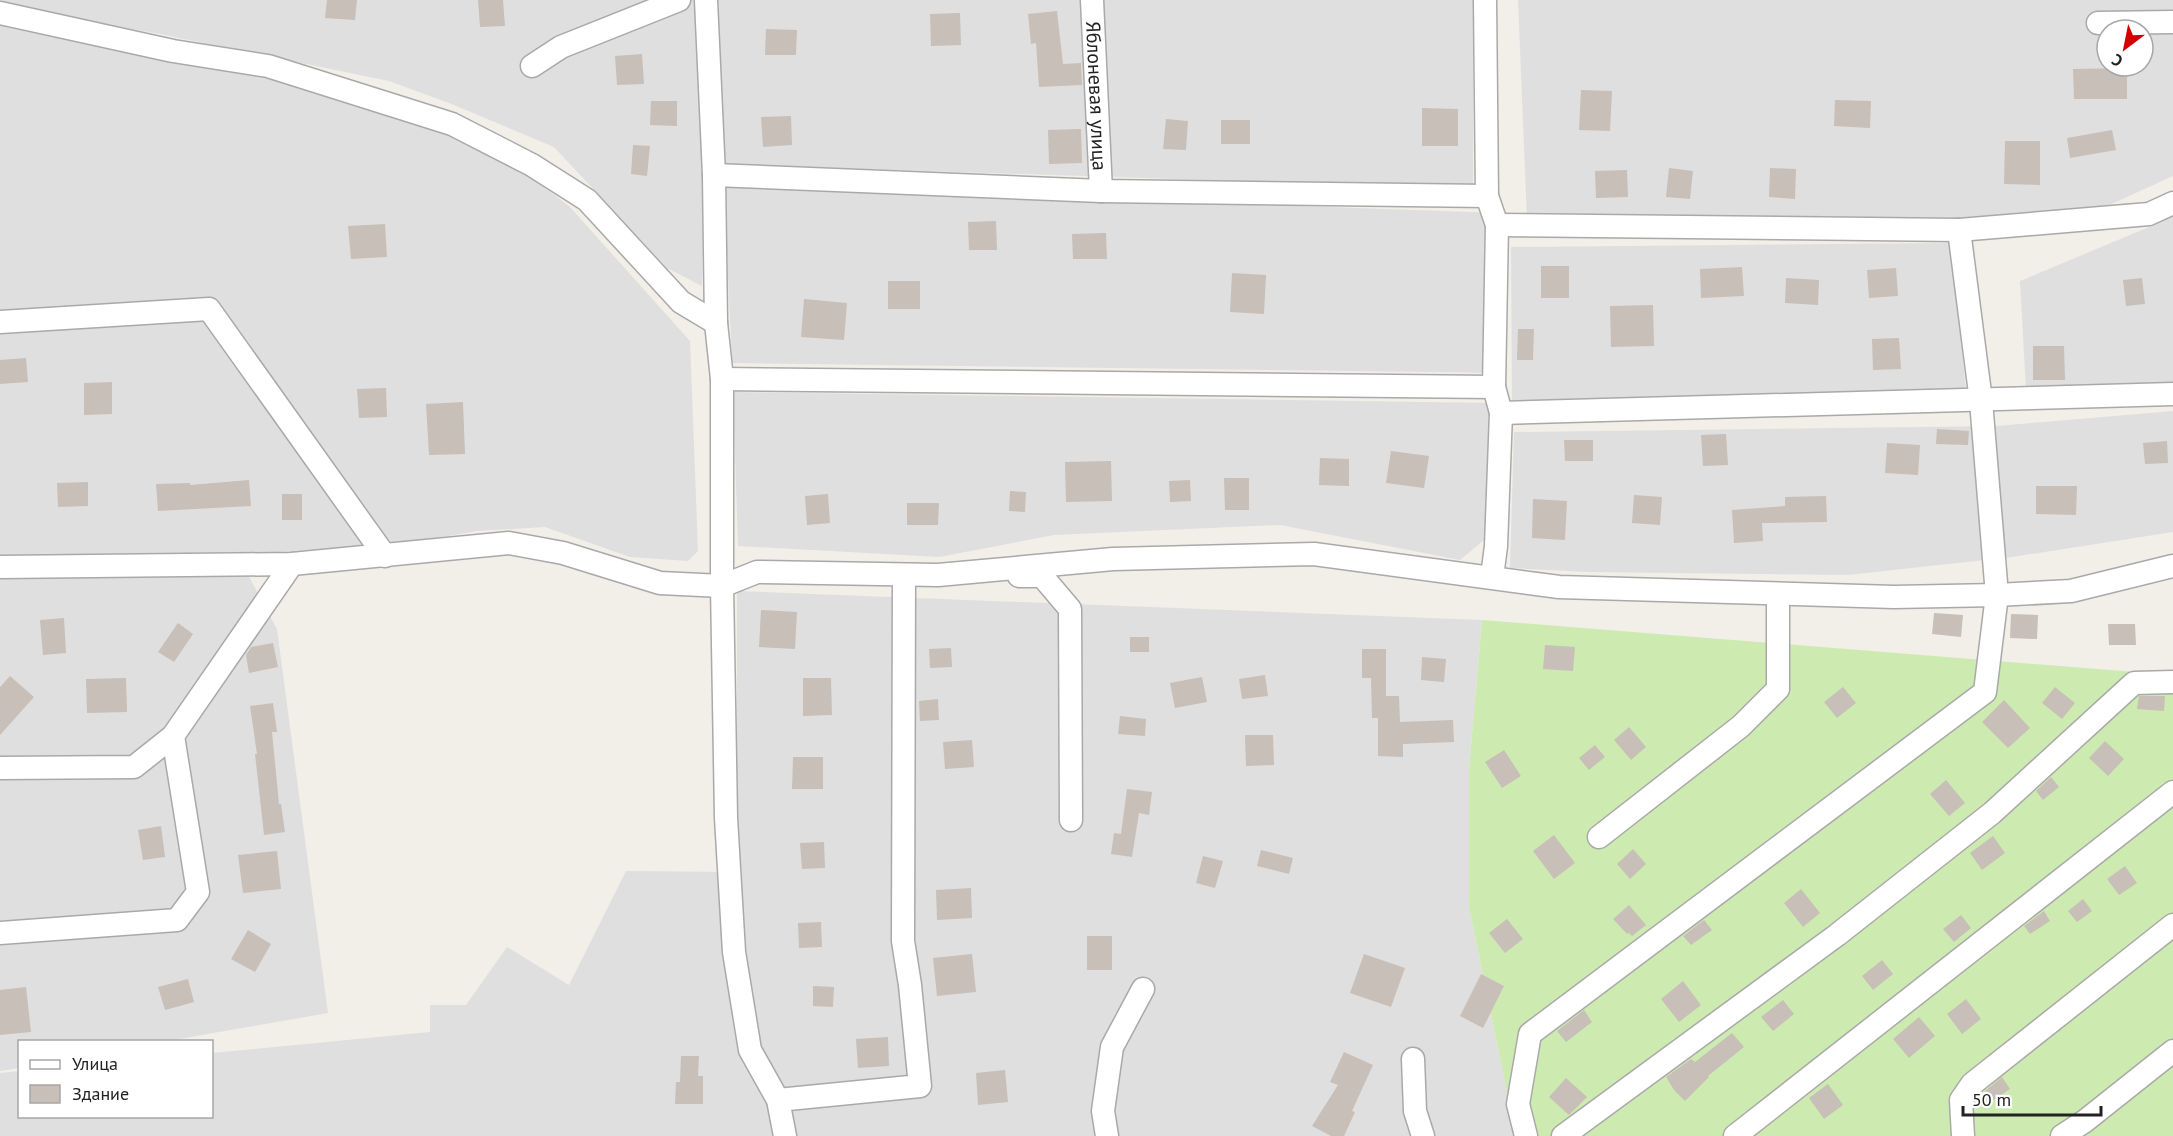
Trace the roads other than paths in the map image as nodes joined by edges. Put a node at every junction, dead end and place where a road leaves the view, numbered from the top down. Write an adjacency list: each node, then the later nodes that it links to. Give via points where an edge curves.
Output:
1 (679, 0): 8 (street, via 561,47)
2 (706, 0): 9 (street)
3 (1092, 0): 10 (street, Яблоневая улица)
4 (1485, 0): 11 (street)
5 (0, 13): 16 (street, via 173,51 268,66 452,124 532,165 587,200 681,302)
6 (2155, 22): 7 (street)
7 (2173, 22)
8 (532, 66)
9 (714, 175): 10 (street); 16 (street)
10 (1101, 191): 11 (street)
11 (1487, 196): 13 (street)
12 (2173, 204): 14 (street, via 2149,214)
13 (1497, 225): 14 (street); 18 (street)
14 (1959, 230): 20 (street)
15 (0, 322): 22 (street, via 209,309)
16 (716, 323): 17 (street)
17 (722, 379): 18 (street); 29 (street)
18 (1494, 387): 21 (street)
19 (2173, 394): 20 (street)
20 (1981, 401): 21 (street); 31 (street)
21 (1501, 413): 28 (street)
22 (385, 556): 23 (street); 29 (street, via 509,543 563,553 660,583)
23 (292, 564): 25 (street); 33 (street)
24 (2173, 566): 31 (street, via 2071,591)
25 (0, 567)
26 (904, 574): 27 (street); 29 (street, via 758,572); 43 (street, via 903,941 920,1086)
27 (939, 575): 28 (street, via 1113,559 1314,554); 36 (street, via 1042,576 1070,609)
28 (1492, 578): 30 (street, via 1558,587)
29 (722, 586): 43 (street, via 726,818 734,952 750,1050)
30 (1778, 594): 31 (street); 37 (street, via 1778,689 1741,726)
31 (1997, 595): 47 (street, via 1985,692 1530,1034 1518,1104)
32 (2173, 682): 48 (street, via 2134,682 1992,813 1837,935)
33 (173, 736): 34 (street, via 134,767); 39 (street, via 198,892 177,920)
34 (0, 768)
35 (2173, 792): 49 (street)
36 (1071, 820)
37 (1599, 837)
38 (2173, 925): 50 (street, via 1972,1084 1961,1100)
39 (0, 933)
40 (1143, 989): 45 (street, via 1112,1047 1103,1111)
41 (2173, 1051): 51 (street)
42 (1413, 1059): 46 (street, via 1415,1111)
43 (778, 1100): 44 (street)
44 (785, 1136)
45 (1107, 1136)
46 (1423, 1136)
47 (1526, 1136)
48 (1563, 1136)
49 (1735, 1136)
50 (1963, 1136)
51 (2062, 1136)

